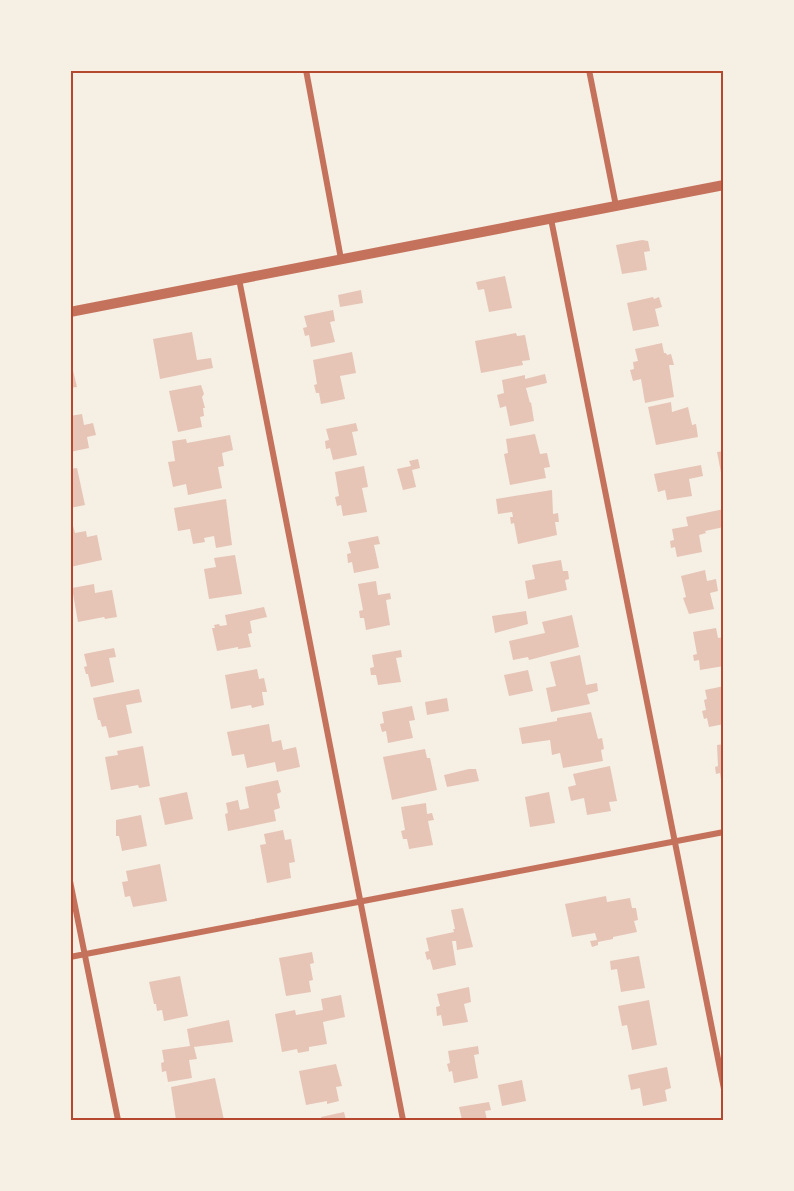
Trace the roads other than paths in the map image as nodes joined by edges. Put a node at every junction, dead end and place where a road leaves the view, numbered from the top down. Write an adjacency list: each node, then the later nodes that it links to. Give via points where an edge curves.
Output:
1 (306, 70): 6 (street)
2 (589, 70): 4 (street)
3 (723, 185): 4 (street)
4 (616, 206): 5 (street)
5 (551, 219): 6 (street); 10 (street)
6 (341, 260): 7 (street)
7 (239, 279): 8 (street); 12 (street)
8 (70, 312)
9 (723, 832): 10 (street)
10 (675, 842): 12 (street); 15 (street)
11 (70, 881): 13 (street)
12 (360, 903): 13 (street); 17 (street)
13 (85, 954): 14 (street); 16 (street)
14 (70, 957)
15 (723, 1089)
16 (118, 1120)
17 (403, 1120)

